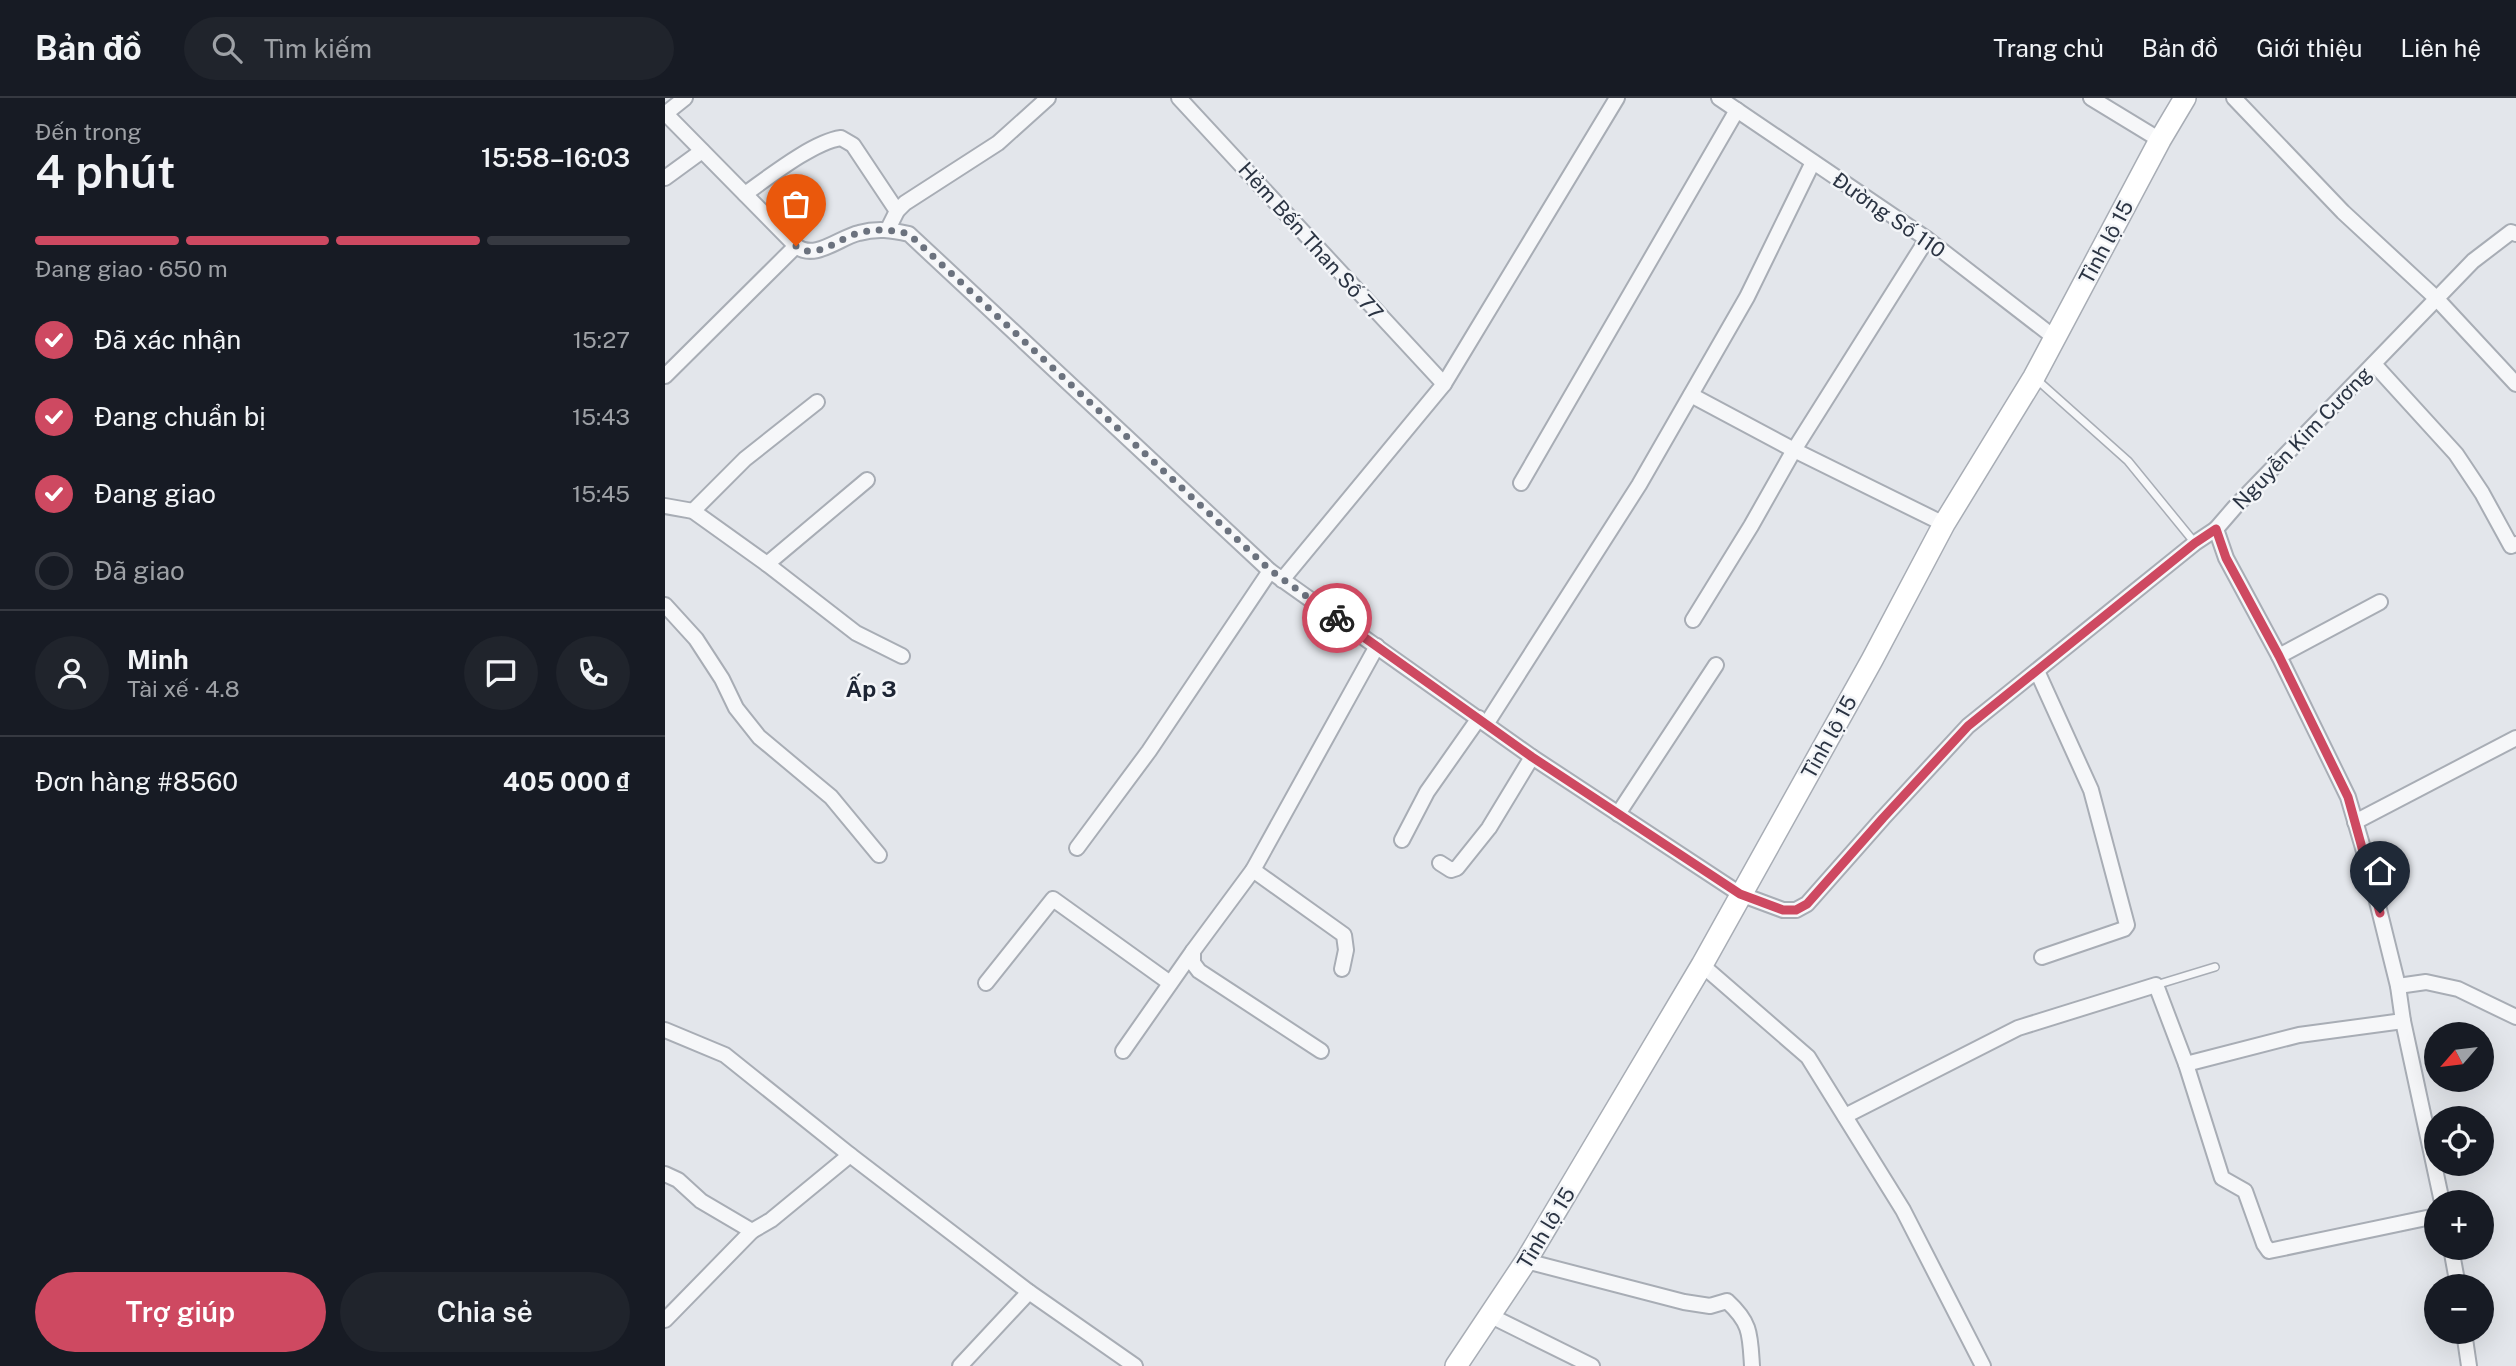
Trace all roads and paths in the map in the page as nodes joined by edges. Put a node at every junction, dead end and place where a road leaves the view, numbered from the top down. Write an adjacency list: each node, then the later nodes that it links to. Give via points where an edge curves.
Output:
1 (685, 98): 10 (street)
2 (1048, 98): 16 (street, via 998,143)
3 (1178, 98): 26 (street, Hẻm Bến Than Số 77)
4 (1617, 98): 26 (street)
5 (1719, 98): 9 (street, Đường Số 110)
6 (2091, 98): 11 (street)
7 (2185, 98): 11 (main road, Tỉnh lộ 15)
8 (2234, 98): 21 (street, via 2343,212)
9 (1737, 110): 13 (street, Đường Số 110); 32 (street)
10 (665, 114): 12 (street)
11 (2160, 140): 22 (main road, Tỉnh lộ 15)
12 (702, 151): 14 (street); 15 (street)
13 (1813, 162): 19 (street, Đường Số 110); 28 (street, via 1747,297)
14 (665, 178)
15 (745, 194): 16 (street, via 831,139 841,138 853,145); 20 (street)
16 (897, 211): 17 (street)
17 (888, 229): 20 (street, via 857,233 816,251); 40 (street, via 909,234)
18 (2514, 229): 21 (street, Nguyễn Kim Cương)
19 (1927, 239): 22 (street, Đường Số 110); 30 (street)
20 (796, 246): 24 (street)
21 (2436, 298): 23 (street, Nguyễn Kim Cương); 27 (street)
22 (2055, 338): 25 (main road, Tỉnh lộ 15)
23 (2374, 364): 36 (street, Nguyễn Kim Cương); 38 (street, via 2454,452 2511,546)
24 (665, 376)
25 (2034, 377): 35 (main road, Tỉnh lộ 15); 37 (lane, via 2128,461)
26 (1444, 384): 40 (street)
27 (2516, 384)
28 (1691, 395): 30 (street); 49 (street, via 1639,485)
29 (817, 402): 34 (street, via 745,458)
30 (1794, 450): 35 (street); 43 (street)
31 (867, 480): 39 (street)
32 (1521, 483)
33 (665, 506): 34 (street)
34 (692, 511): 39 (street)
35 (1944, 524): 59 (main road, Tỉnh lộ 15)
36 (2216, 529): 37 (street); 46 (street, Nguyễn Kim Cương, via 2226,558)
37 (2195, 543): 48 (street)
38 (2516, 544)
39 (767, 564): 45 (street, via 856,633)
40 (1276, 575): 44 (street); 55 (street)
41 (2381, 602): 46 (street)
42 (665, 605): 56 (street, via 697,639 736,708 759,737 831,797)
43 (1693, 620)
44 (1377, 646): 49 (street); 58 (street)
45 (902, 656)
46 (2279, 656): 53 (street, Nguyễn Kim Cương, via 2348,797)
47 (1716, 665): 52 (street)
48 (2037, 671): 59 (street, via 1968,726 1807,904 1783,910); 61 (street, via 2091,790 2127,925)
49 (1483, 720): 51 (street); 54 (street, via 1427,792)
50 (2516, 738): 53 (street)
51 (1532, 757): 52 (street); 57 (street, via 1489,828 1457,867 1451,870)
52 (1618, 814): 59 (street)
53 (2355, 822): 68 (street, Nguyễn Kim Cương)
54 (1402, 839)
55 (1077, 848)
56 (879, 855)
57 (1440, 863)
58 (1253, 870): 60 (street); 64 (street, via 1344,935)
59 (1740, 894): 62 (main road, Tỉnh lộ 15)
60 (1193, 951): 66 (street); 73 (street, via 1199,971)
61 (2042, 957)
62 (1702, 965): 75 (street, via 1808,1057); 81 (main road, Tỉnh lộ 15)
63 (2215, 967): 67 (lane)
64 (1342, 969)
65 (986, 983): 66 (street, via 1053,899)
66 (1170, 983): 72 (street)
67 (2157, 985): 74 (street); 75 (street, via 2018,1028)
68 (2398, 986): 69 (street, via 2426,982 2458,989); 70 (street, Nguyễn Kim Cương)
69 (2516, 1017)
70 (2403, 1021): 74 (street, via 2299,1035); 78 (street, Nguyễn Kim Cương)
71 (665, 1030): 76 (street, via 725,1055)
72 (1123, 1051)
73 (1321, 1051)
74 (2186, 1064): 79 (street, via 2222,1178 2245,1191 2269,1251)
75 (1845, 1116): 91 (street, via 1903,1210)
76 (850, 1155): 80 (street); 82 (street)
77 (665, 1174): 80 (street)
78 (2439, 1190)
79 (2424, 1219)
80 (752, 1231): 84 (street)
81 (1526, 1261): 83 (main road, Tỉnh lộ 15); 90 (street, via 1684,1302 1710,1306 1727,1301 1744,1316)
82 (1029, 1292): 86 (street); 87 (street)
83 (1492, 1316): 88 (main road, Tỉnh lộ 15); 89 (street)
84 (665, 1320)
85 (2466, 1344): 92 (street)
86 (960, 1366)
87 (1135, 1366)
88 (1456, 1366)
89 (1592, 1366)
90 (1752, 1366)
91 (1983, 1366)
92 (2469, 1366)

